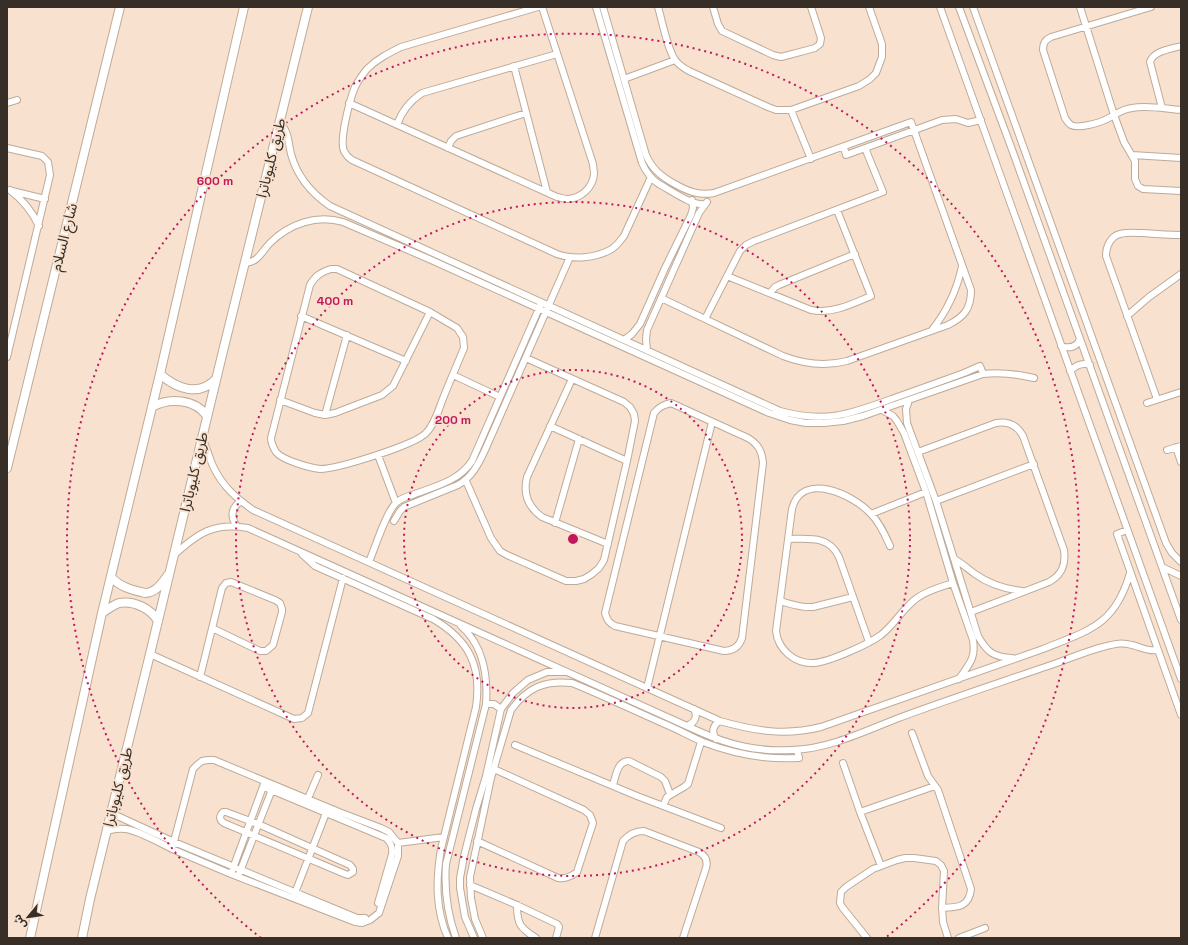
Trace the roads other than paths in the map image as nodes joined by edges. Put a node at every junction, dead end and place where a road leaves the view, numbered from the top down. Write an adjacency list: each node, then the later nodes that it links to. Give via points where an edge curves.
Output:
1 (120, 7): 116 (main road, شارع السلام)
2 (244, 7): 88 (main road)
3 (538, 7): 28 (street, via 401,48 383,56 367,70 355,86)
4 (542, 7): 22 (street)
5 (596, 7): 18 (street)
6 (604, 7): 17 (street)
7 (658, 7): 23 (street)
8 (713, 7): 9 (street, via 722,30 781,57 815,48 820,44 821,38)
9 (811, 7)
10 (870, 7): 30 (street, via 882,44 882,57 876,73 859,86)
11 (940, 7): 34 (street)
12 (959, 7): 61 (street)
13 (973, 7): 60 (street)
14 (1080, 7): 19 (street)
15 (1151, 7): 19 (street)
16 (310, 8): 35 (main road, طريق كليوباترا)
17 (608, 25): 18 (street); 21 (street)
18 (602, 27): 21 (street)
19 (1087, 27): 33 (street); 33 (street, via 1051,37 1043,44 1043,50 1068,123 1078,126 1101,122)
20 (1181, 46): 29 (street, via 1155,54 1151,58)
21 (613, 53): 25 (street); 37 (street)
22 (557, 54): 24 (street); 49 (street, via 594,174 591,184 577,197 567,199)
23 (675, 60): 25 (street); 30 (street, via 681,67 768,107)
24 (514, 66): 32 (street); 36 (street, via 422,93 406,107)
25 (624, 78): 37 (street)
26 (17, 100): 27 (street)
27 (7, 103)
28 (349, 104): 36 (street); 63 (street, via 343,146 349,158 557,254)
29 (1162, 108): 31 (street); 33 (street, via 1134,107)
30 (791, 110): 45 (street)
31 (1181, 110)
32 (526, 113): 41 (street, via 456,136); 49 (street)
33 (1114, 115): 43 (street)
34 (980, 120): 38 (street, via 968,123 947,119); 81 (street)
35 (279, 122): 55 (street, via 287,133 300,176 316,196); 64 (main road, طريق كليوباترا)
36 (397, 125): 41 (street)
37 (635, 126): 46 (street, via 644,168); 50 (street, via 655,171)
38 (914, 130): 39 (street, via 911,122); 42 (street); 65 (street)
39 (844, 147): 42 (street, via 846,155); 45 (street)
40 (7, 148): 52 (street, via 42,156 48,162 50,175)
41 (448, 148): 49 (street)
42 (865, 148): 56 (street, via 883,192)
43 (1132, 155): 44 (street); 48 (street, via 1135,161 1136,183 1140,188)
44 (1181, 158)
45 (811, 159): 51 (street)
46 (651, 177): 53 (street); 63 (street, via 618,244 610,250 587,257)
47 (9, 190): 52 (street); 58 (street, via 27,206)
48 (1181, 191)
49 (548, 192)
50 (693, 193): 51 (street); 53 (street)
51 (708, 194): 54 (street)
52 (46, 199): 58 (street)
53 (693, 202): 54 (street); 80 (street, via 691,215 640,324)
54 (705, 204): 69 (street)
55 (338, 210): 57 (street, via 334,214); 70 (street)
56 (837, 210): 62 (street); 67 (street, via 746,245)
57 (336, 220): 64 (street, via 314,220 292,227 273,239 255,261); 70 (street)
58 (39, 226): 79 (street)
59 (1181, 235): 74 (street, via 1129,233 1120,234 1110,242 1106,256)
60 (1060, 248): 61 (street); 118 (street)
61 (1049, 251): 78 (street)
62 (855, 254): 68 (street, via 779,285); 68 (street, via 872,296 844,307 820,312)
63 (570, 257): 71 (street)
64 (245, 263): 91 (main road, طريق كليوباترا)
65 (962, 265): 76 (street, via 951,301); 76 (street, via 971,290 968,307 964,315 957,320)
66 (1181, 274): 74 (street)
67 (727, 276): 68 (street); 75 (street)
68 (770, 293)
69 (661, 298): 75 (street); 82 (street, via 647,330)
70 (540, 305): 71 (street); 95 (street)
71 (547, 308): 80 (street); 84 (street); 101 (street, via 769,413 790,420 833,423)
72 (430, 312): 73 (street, via 337,269 325,271 314,279); 85 (street); 90 (street, via 457,328 463,337 464,348)
73 (301, 316): 77 (street); 97 (street)
74 (1127, 316): 96 (street)
75 (705, 319): 76 (street, via 783,356 816,364 847,361)
76 (931, 331)
77 (347, 335): 85 (street); 102 (street)
78 (1080, 339): 81 (street, via 1072,348); 86 (street)
79 (9, 340): 83 (street)
80 (624, 340): 82 (street)
81 (1061, 346): 87 (street)
82 (647, 350): 89 (street, via 770,407 812,417 842,415 860,410 980,366)
83 (7, 357)
84 (526, 358): 93 (street); 117 (street)
85 (406, 361): 102 (street, via 394,386 382,395)
86 (1090, 365): 87 (street, via 1077,365); 119 (street)
87 (1070, 371): 129 (street)
88 (160, 374): 91 (main road, via 176,385 192,390 208,386); 100 (main road)
89 (983, 374): 92 (street, via 1013,374); 98 (street)
90 (453, 375): 95 (street); 111 (street, via 426,434 413,442)
91 (216, 378): 103 (main road, طريق كليوباترا)
92 (1034, 378)
93 (572, 379): 105 (street); 112 (street, via 630,407 635,421)
94 (1181, 392): 96 (street)
95 (500, 397): 115 (street)
96 (1157, 399): 99 (street)
97 (280, 400): 102 (street); 111 (street, via 271,438 273,448 280,456 307,467 321,469 334,468)
98 (909, 400): 101 (street); 110 (street, via 906,419)
99 (1146, 403)
100 (152, 407): 103 (main road, via 164,402 177,401 194,405); 142 (main road)
101 (882, 410): 121 (street, via 893,416 901,427)
102 (325, 415)
103 (207, 416): 106 (main road, طريق كليوباترا)
104 (712, 422): 155 (street); 155 (street, via 671,403 664,404 654,413 605,613 608,621 616,626); 155 (street, via 748,438 759,448 762,455 742,638 733,650 724,651)
105 (550, 426): 107 (street); 127 (street, via 526,477 525,487 528,501 534,510)
106 (202, 437): 123 (street, via 220,478); 134 (main road, طريق كليوباترا)
107 (579, 439): 112 (street); 127 (street)
108 (1178, 447): 109 (street); 113 (street)
109 (1167, 450)
110 (918, 452): 114 (street, via 996,423 1006,422 1020,430); 122 (street)
111 (378, 455): 124 (street)
112 (627, 461): 131 (street)
113 (1181, 462)
114 (1034, 464): 122 (street); 145 (street, via 1065,558 1062,570 1055,578)
115 (469, 466): 117 (street); 124 (street, via 452,480)
116 (7, 468)
117 (475, 470): 120 (street)
118 (1141, 475): 119 (street); 137 (street, via 1166,543)
119 (1130, 479): 138 (street)
120 (466, 481): 126 (street, via 404,507); 131 (street, via 491,538 500,551 507,555 566,581 576,581 584,579 599,568)
121 (926, 492): 125 (street); 144 (street)
122 (936, 501): 135 (street)
123 (241, 502): 128 (street, via 236,504 232,513); 136 (street, via 253,510)
124 (396, 502): 136 (street, via 388,514)
125 (871, 514): 130 (street, via 858,502 843,494 822,488 810,489 799,495 793,505); 132 (street)
126 (394, 521)
127 (555, 523): 131 (street)
128 (236, 526): 133 (street, via 248,528); 134 (street, via 223,526 204,532)
129 (1127, 530): 139 (street, via 1117,534); 163 (street)
130 (788, 539): 146 (street, via 816,539 832,547 837,553); 148 (street)
131 (608, 544)
132 (890, 546)
133 (298, 550): 143 (street, via 315,566); 147 (street)
134 (174, 555): 140 (main road, طريق كليوباترا)
135 (954, 559): 145 (street, via 991,583); 149 (street)
136 (369, 562): 164 (street)
137 (1181, 562)
138 (1162, 567): 141 (street); 151 (street)
139 (1130, 573): 157 (street); 159 (street, via 1122,596 1104,620 1079,635)
140 (170, 574): 142 (main road, via 157,589 148,593 123,587); 152 (main road, طريق كليوباترا)
141 (1181, 576)
142 (111, 577): 150 (main road)
143 (343, 578): 147 (street); 161 (street, via 308,713 305,716 294,719)
144 (953, 583): 156 (street, via 930,590 918,597 888,629); 162 (street, via 969,625 974,647 973,656)
145 (1024, 591): 149 (street)
146 (853, 597): 148 (street, via 807,608); 156 (street)
147 (394, 598): 153 (street); 180 (street, via 446,626 467,649 473,662 478,692)
148 (780, 601): 156 (street, via 777,639 784,650 797,659 810,663 820,662)
149 (970, 612): 159 (street, via 978,636 988,651 994,656)
150 (102, 613): 152 (main road, via 116,604 127,603 152,612); 222 (main road)
151 (1181, 620)
152 (158, 621): 158 (main road, طريق كليوباترا)
153 (455, 621): 160 (street); 166 (street, via 466,631 482,658 486,673)
154 (212, 628): 154 (street, via 260,651 266,651 273,646 282,612 281,606 275,600 228,582 223,585); 161 (street)
155 (660, 636): 164 (street)
156 (869, 642)
157 (1158, 650): 170 (street); 177 (street, via 1148,650 1126,643 1103,647 837,741)
158 (150, 654): 161 (street); 192 (main road, طريق كليوباترا)
159 (1016, 658): 162 (street)
160 (566, 672): 165 (street); 168 (street, via 547,672 528,680 513,693)
161 (200, 677)
162 (959, 679): 171 (street, via 830,724 802,731 765,731)
163 (1181, 679)
164 (648, 688): 169 (street)
165 (630, 700): 167 (street); 172 (street)
166 (486, 704): 168 (street, via 494,704); 183 (street)
167 (627, 707): 175 (street); 179 (street, via 572,683 548,683 537,687 527,692 511,710)
168 (501, 709): 182 (street)
169 (694, 709): 171 (street); 172 (street, via 695,719)
170 (1181, 715)
171 (720, 721): 174 (street, via 713,728)
172 (687, 726): 174 (street)
173 (912, 733): 186 (street, via 928,776)
174 (716, 739): 177 (street, via 752,749)
175 (701, 742): 177 (street, via 727,751 766,758 798,758); 188 (street, via 689,781 684,787)
176 (515, 745): 185 (street)
177 (797, 750)
178 (843, 763): 191 (street)
179 (494, 769): 182 (street); 205 (street, via 584,810 590,815 593,823 577,872 565,879)
180 (460, 774): 183 (street); 204 (street)
181 (318, 775): 189 (street)
182 (488, 776): 205 (street); 226 (street, via 476,809 460,878 465,917)
183 (467, 777): 225 (street, via 446,864 447,909)
184 (265, 784): 187 (street); 194 (street); 206 (street, via 214,760 199,763 193,769)
185 (613, 785): 188 (street, via 620,765 629,761 661,777); 190 (street)
186 (935, 786): 191 (street); 220 (street, via 972,889 968,901 958,906)
187 (273, 787): 189 (street); 196 (street)
188 (670, 794): 190 (street)
189 (306, 802): 193 (street); 195 (street)
190 (663, 806): 198 (street)
191 (860, 812): 210 (street)
192 (111, 813): 199 (main road, طريق كليوباترا); 206 (street)
193 (326, 813): 195 (street); 208 (street)
194 (250, 821): 196 (street); 200 (street); 200 (street, via 226,812 220,815 224,823)
195 (355, 821): 197 (street); 202 (street)
196 (258, 824): 201 (street); 208 (street)
197 (381, 828): 202 (street); 203 (street)
198 (720, 828)
199 (107, 831): 206 (street, via 131,830); 223 (main road, طريق كليوباترا)
200 (246, 832): 201 (street); 211 (street)
201 (254, 835): 209 (street); 212 (street)
202 (378, 835): 203 (street)
203 (388, 835): 207 (street)
204 (444, 837): 207 (street); 224 (street, via 437,890 439,911)
205 (477, 841): 215 (street)
206 (173, 846): 211 (street); 213 (street)
207 (396, 847): 218 (street, via 375,918 356,920)
208 (312, 848): 209 (street); 209 (street, via 350,865 353,872 348,875)
209 (308, 859): 217 (street)
210 (881, 866): 220 (street, via 905,858 939,863 944,871); 232 (street, via 846,886 840,897 842,907)
211 (233, 867): 212 (street); 213 (street)
212 (241, 870): 214 (street); 216 (street)
213 (231, 874): 214 (street)
214 (238, 877): 216 (street)
215 (470, 885): 219 (street); 227 (street, via 475,919)
216 (274, 887): 217 (street); 218 (street)
217 (295, 893): 218 (street)
218 (309, 901)
219 (517, 905): 228 (street, via 521,925); 229 (street, via 557,924 559,927)
220 (942, 908): 233 (street)
221 (985, 928): 234 (street)
222 (30, 938)
223 (82, 938)
224 (448, 938)
225 (456, 938)
226 (474, 938)
227 (483, 938)
228 (536, 938)
229 (556, 938)
230 (595, 938): 231 (street, via 623,841 632,833 644,831 700,852 707,861)
231 (683, 938)
232 (867, 938)
233 (948, 938)
234 (959, 938)

